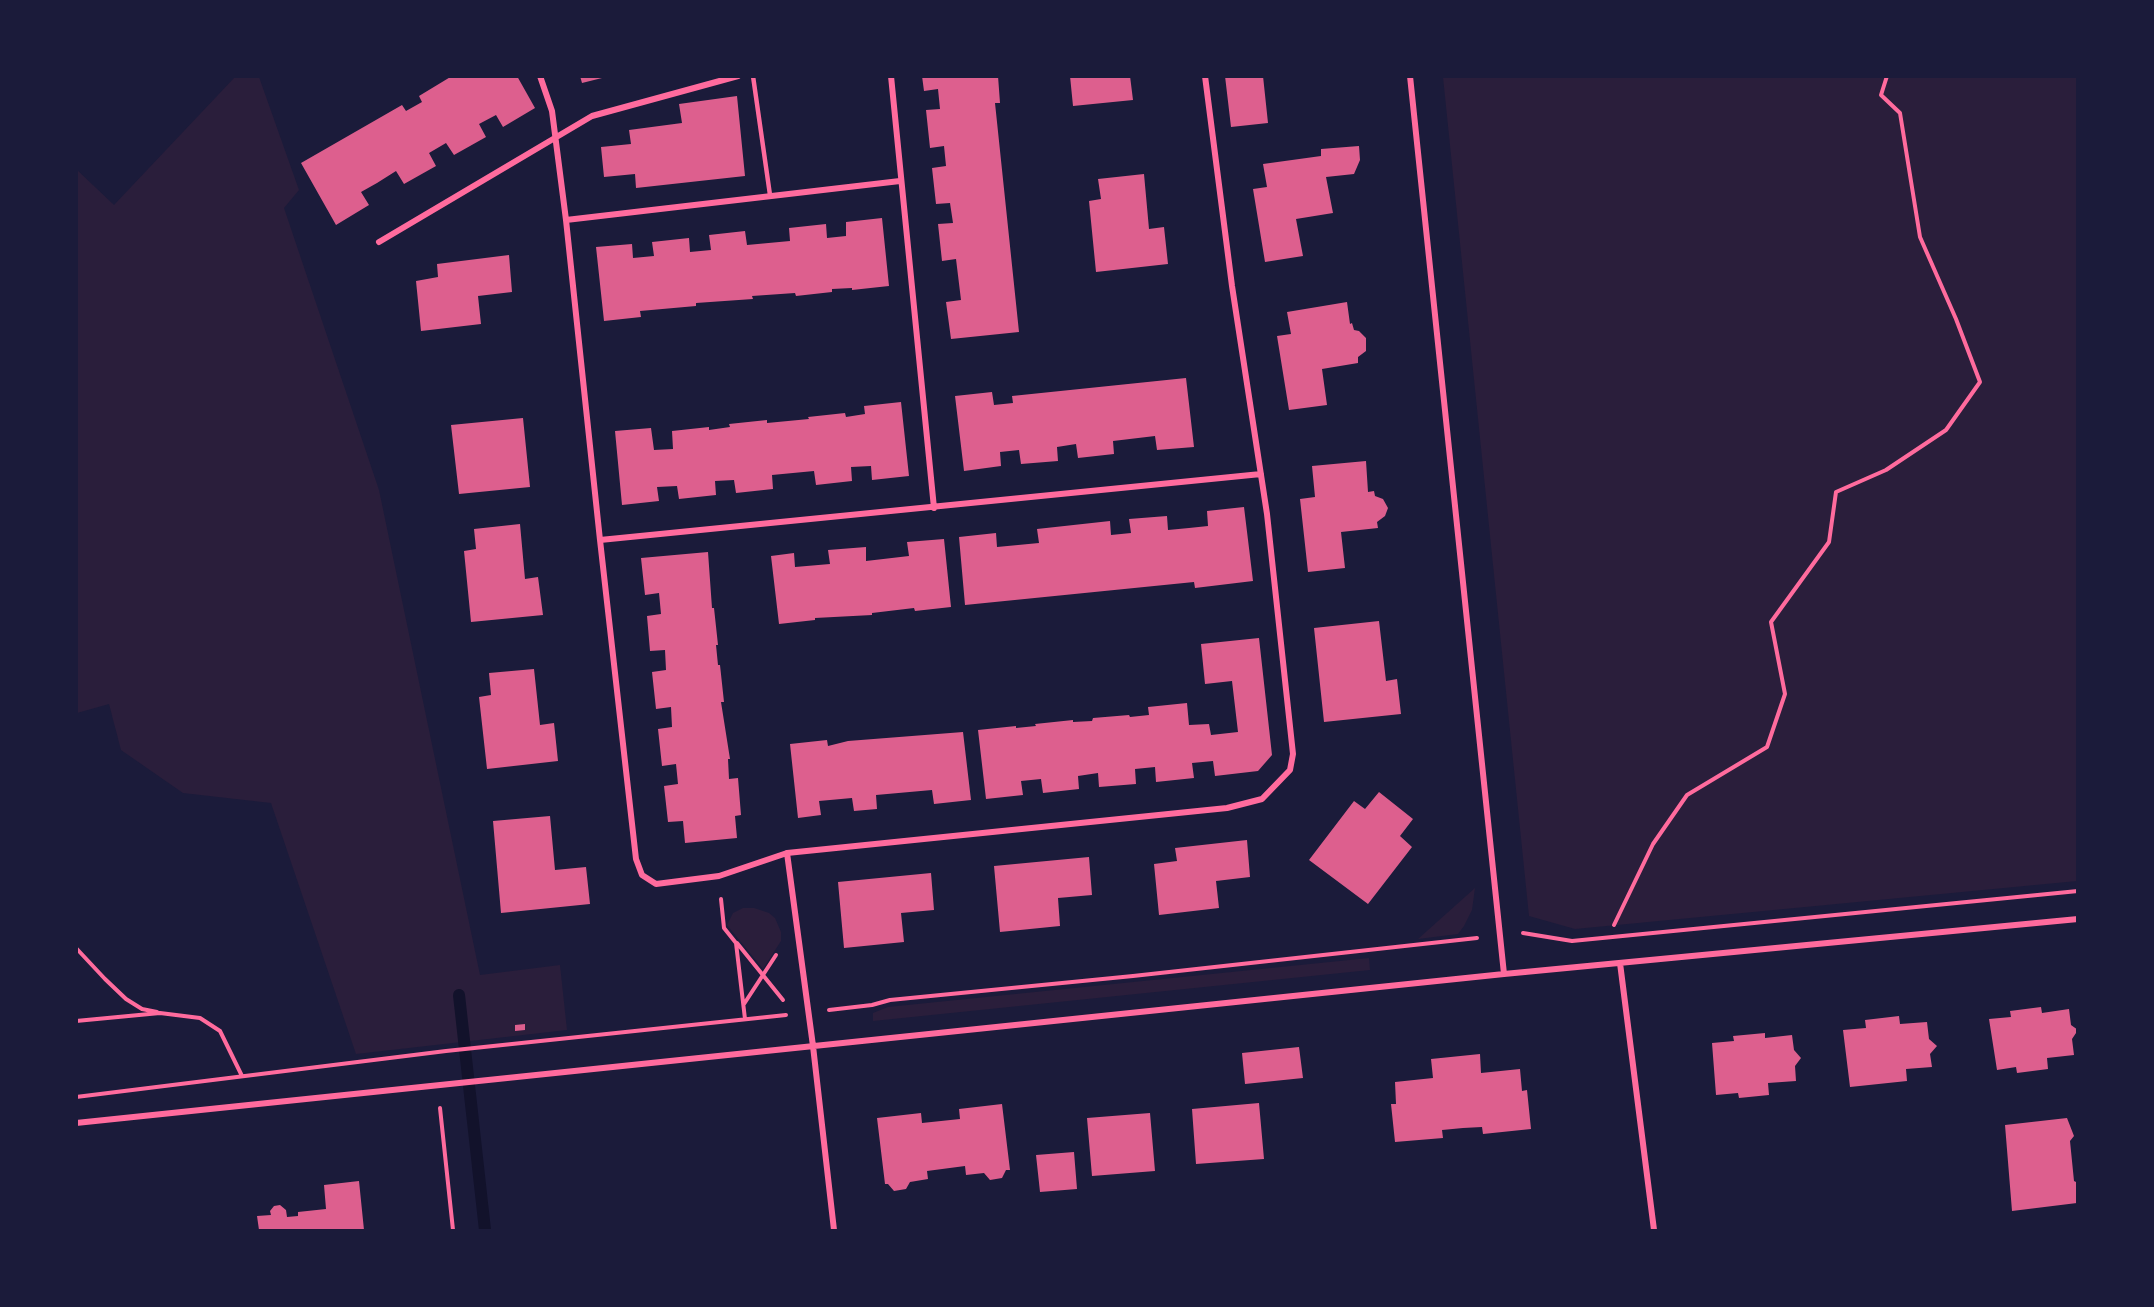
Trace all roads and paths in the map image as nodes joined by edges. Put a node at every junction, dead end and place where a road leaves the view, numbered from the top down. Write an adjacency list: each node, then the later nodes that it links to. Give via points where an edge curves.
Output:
1 (540, 76): 8 (street, via 552,111)
2 (738, 76): 8 (street, via 592,116)
3 (753, 76): 10 (lane)
4 (891, 76): 9 (street)
5 (1205, 76): 13 (street)
6 (1410, 76): 27 (street)
7 (1887, 76): 21 (path, via 1881,95 1900,113 1920,237 1980,382 1946,430 1886,470 1836,492 1829,542 1771,622 1785,694 1767,747 1687,795 1653,844)
8 (555, 138): 11 (street); 12 (street)
9 (900, 181): 10 (street); 14 (street)
10 (770, 195): 11 (street)
11 (566, 220): 15 (street)
12 (379, 242)
13 (1261, 474): 14 (street); 16 (street, via 1293,754 1290,770 1262,799 1227,808)
14 (934, 507): 15 (street)
15 (600, 540): 17 (street, via 636,859 642,875 656,884)
16 (787, 853): 17 (street); 20 (street)
17 (719, 876): 24 (path, via 724,928)
18 (2078, 891): 22 (path, via 1572,941)
19 (2078, 919): 26 (street)
20 (796, 924): 28 (path); 36 (street)
21 (1614, 925)
22 (1524, 933)
23 (1471, 939): 31 (path, via 890,1000)
24 (736, 943): 28 (path); 29 (path)
25 (76, 948): 32 (path, via 126,999 142,1009)
26 (1620, 963): 27 (street); 43 (street)
27 (1504, 974): 36 (street)
28 (763, 975): 29 (path); 30 (path)
29 (744, 1004): 34 (path)
30 (788, 1006)
31 (838, 1009)
32 (160, 1013): 35 (path); 37 (path, via 200,1018 220,1030)
33 (794, 1014): 34 (path)
34 (745, 1019): 37 (path)
35 (76, 1021)
36 (813, 1046): 40 (street); 42 (street)
37 (242, 1076): 38 (path)
38 (76, 1097)
39 (440, 1108): 41 (path)
40 (76, 1123)
41 (453, 1230)
42 (834, 1230)
43 (1654, 1230)

